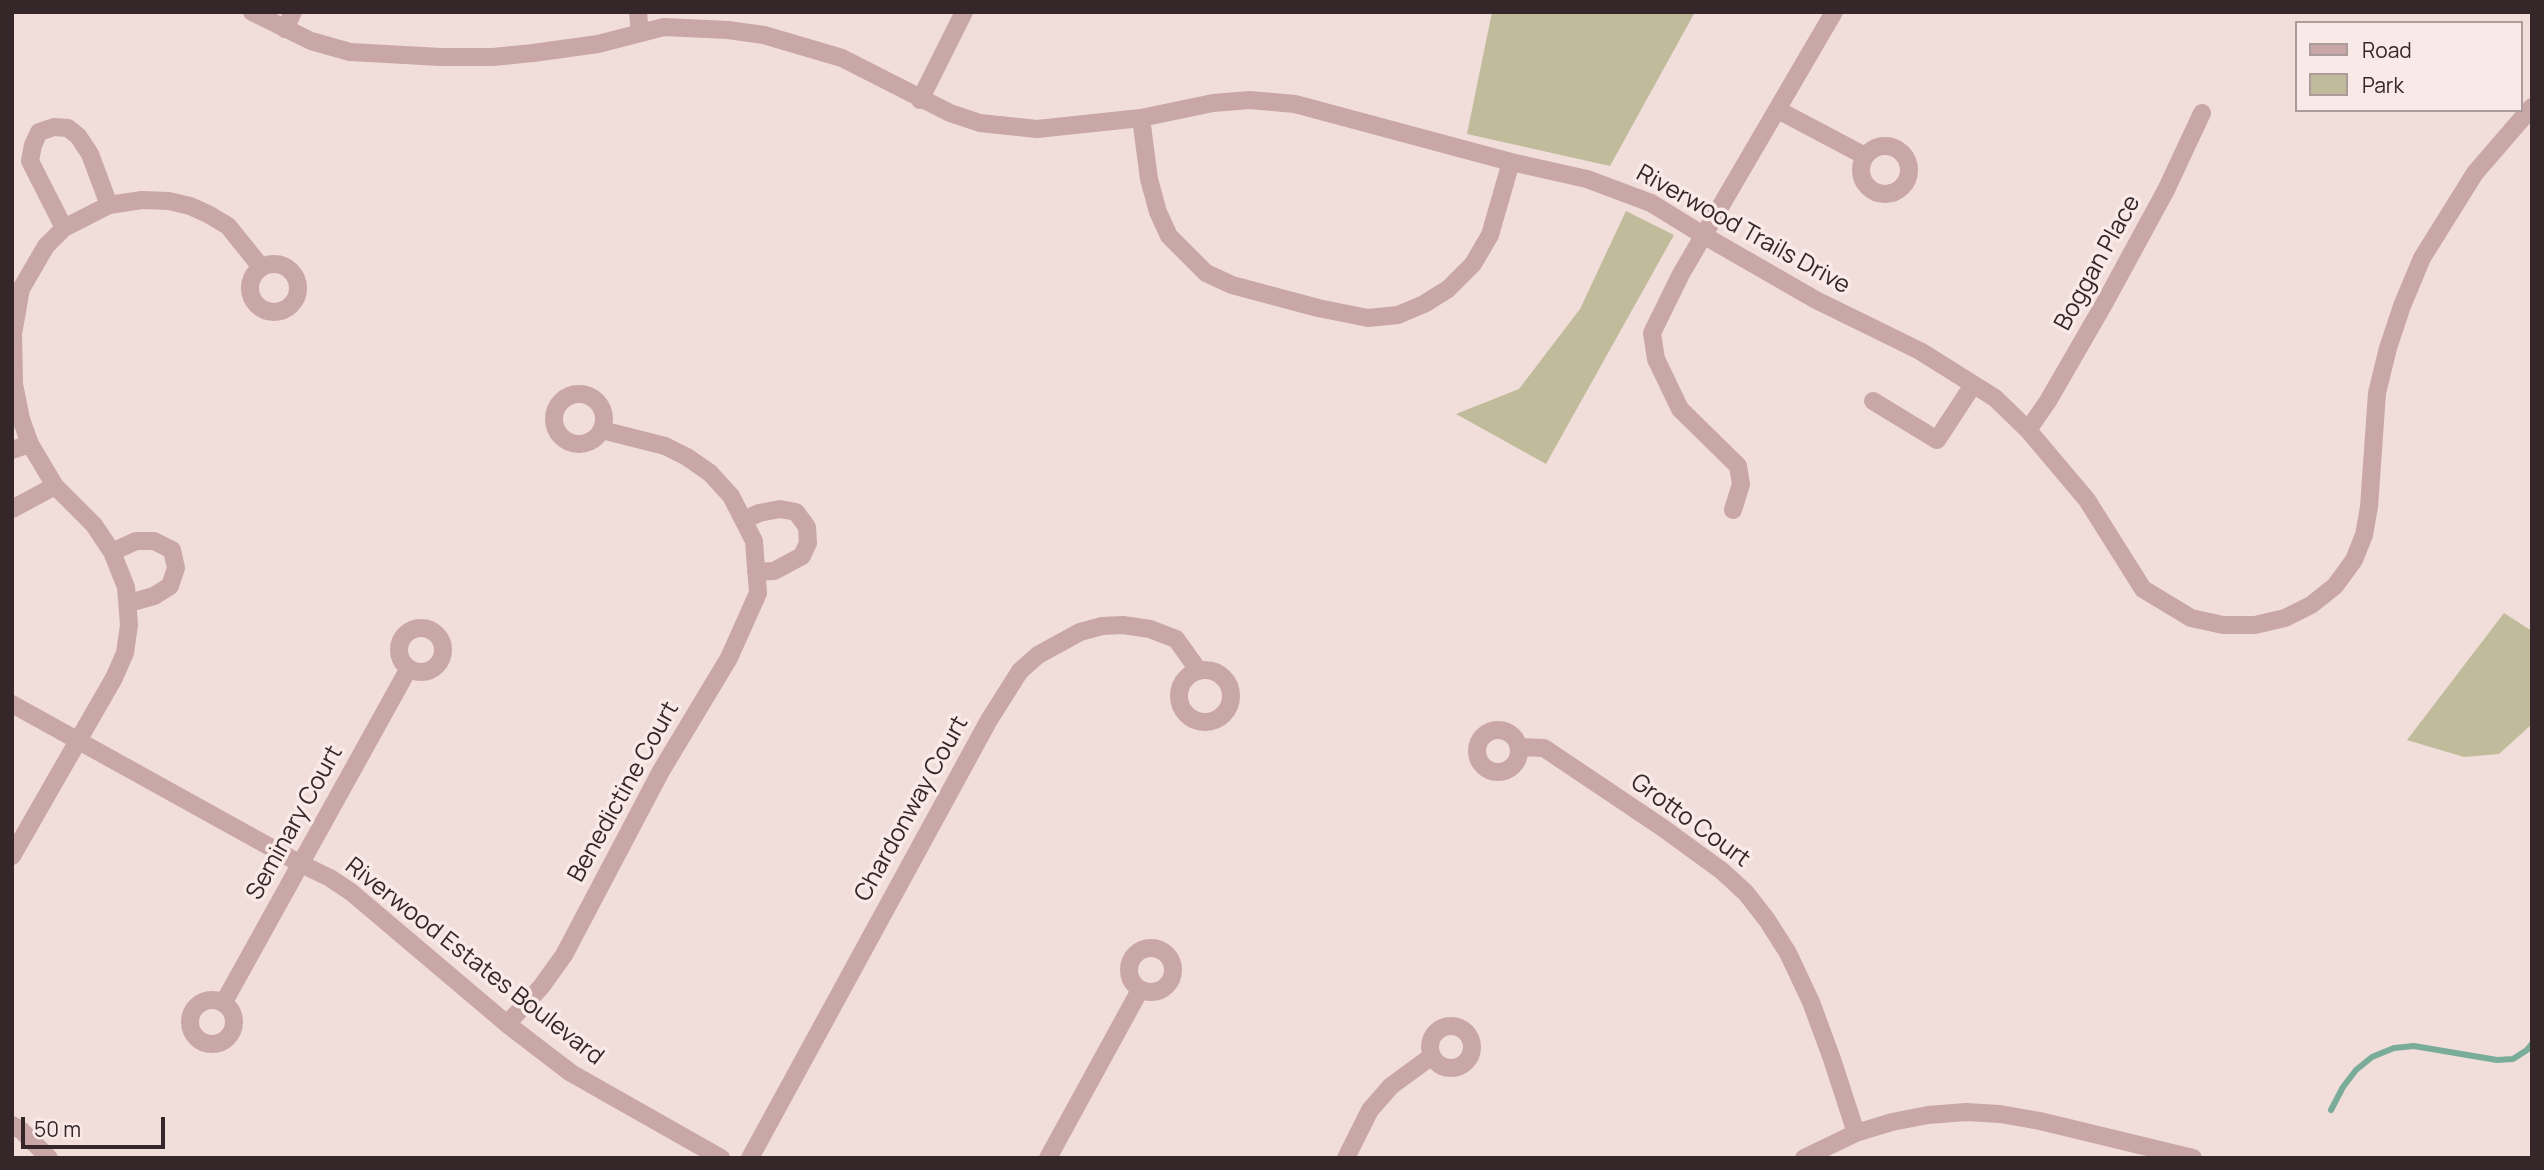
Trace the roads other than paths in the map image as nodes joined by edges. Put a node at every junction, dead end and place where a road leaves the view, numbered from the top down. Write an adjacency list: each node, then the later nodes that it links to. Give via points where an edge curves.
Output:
1 (252, 12): 7 (street, Riverwood Trails Drive)
2 (293, 12): 7 (street)
3 (638, 12): 8 (street)
4 (964, 12): 9 (street)
5 (1834, 12): 11 (street)
6 (690, 20): 8 (street, Riverwood Trails Drive); 9 (street, Riverwood Trails Drive, via 842,58)
7 (285, 29): 8 (street, Riverwood Trails Drive, via 350,52 441,57 533,53)
8 (640, 33)
9 (920, 100): 13 (street, Riverwood Trails Drive, via 960,117 1010,127 1037,129)
10 (2532, 107): 23 (street, Riverwood Trails Drive, via 2475,173 2422,258 2388,348 2377,393 2364,535 2354,560 2335,586 2311,605 2285,618 2223,625 2191,618 2166,604 2143,589 2087,500)
11 (1778, 110): 14 (street); 18 (street)
12 (2202, 113): 23 (street, Boggan Place, via 2104,304)
13 (1141, 118): 15 (street, Riverwood Trails Drive, via 1213,103 1295,104); 15 (street, via 1158,212 1169,236 1206,273 1232,285 1368,318 1398,315 1424,304 1448,289 1473,264 1490,235)
14 (1865, 156)
15 (1511, 162): 18 (street, Riverwood Trails Drive, via 1619,189 1651,202)
16 (109, 205): 17 (street); 17 (street, via 90,154 78,136 68,128 39,132 30,161); 19 (street, via 142,200 190,206 228,226)
17 (64, 228): 24 (street, via 33,266 16,309 14,384)
18 (1703, 235): 20 (street, Riverwood Trails Drive, via 1816,300 1920,351); 28 (street, via 1652,333 1656,359 1680,409 1738,466 1741,484)
19 (261, 267)
20 (1973, 385): 21 (street, via 1937,440); 23 (street, Riverwood Trails Drive, via 1995,398)
21 (1873, 401)
22 (602, 430): 29 (street, Benedictine Court, via 665,446 687,457 731,496)
23 (2028, 430)
24 (30, 444): 25 (street); 26 (street)
25 (12, 450)
26 (55, 486): 27 (street); 30 (street)
27 (12, 509)
28 (1733, 510)
29 (744, 520): 31 (street, Benedictine Court, via 754,541); 31 (street, via 780,509 796,512 807,527 808,543 802,556 774,571)
30 (112, 552): 32 (street); 32 (street, via 136,541 154,541 172,550 176,568 170,586)
31 (756, 572): 42 (street, Benedictine Court, via 758,593 729,658 661,771 564,955)
32 (129, 603): 36 (street, via 125,653)
33 (409, 668): 39 (street, Seminary Court)
34 (1199, 671): 48 (street, Chardonway Court, via 1175,639 1123,625 1080,632 1038,655 1020,671)
35 (12, 704): 36 (street, Riverwood Estates Boulevard)
36 (77, 740): 38 (street); 39 (street, Riverwood Estates Boulevard)
37 (1519, 747): 45 (street, Grotto Court, via 1544,748 1663,828 1746,893 1788,953 1811,1002)
38 (12, 856)
39 (299, 863): 41 (street, Seminary Court); 42 (street, Riverwood Estates Boulevard, via 351,892)
40 (1140, 990): 49 (street)
41 (224, 1002)
42 (507, 1024): 47 (street, Riverwood Estates Boulevard, via 571,1073)
43 (1432, 1056): 50 (street, via 1391,1086 1370,1110)
44 (12, 1125): 46 (street)
45 (1856, 1133): 51 (street); 52 (street, via 1928,1115 2000,1114)
46 (49, 1158)
47 (721, 1158)
48 (750, 1158)
49 (1048, 1158)
50 (1346, 1158)
51 (1804, 1158)
52 (2193, 1158)

